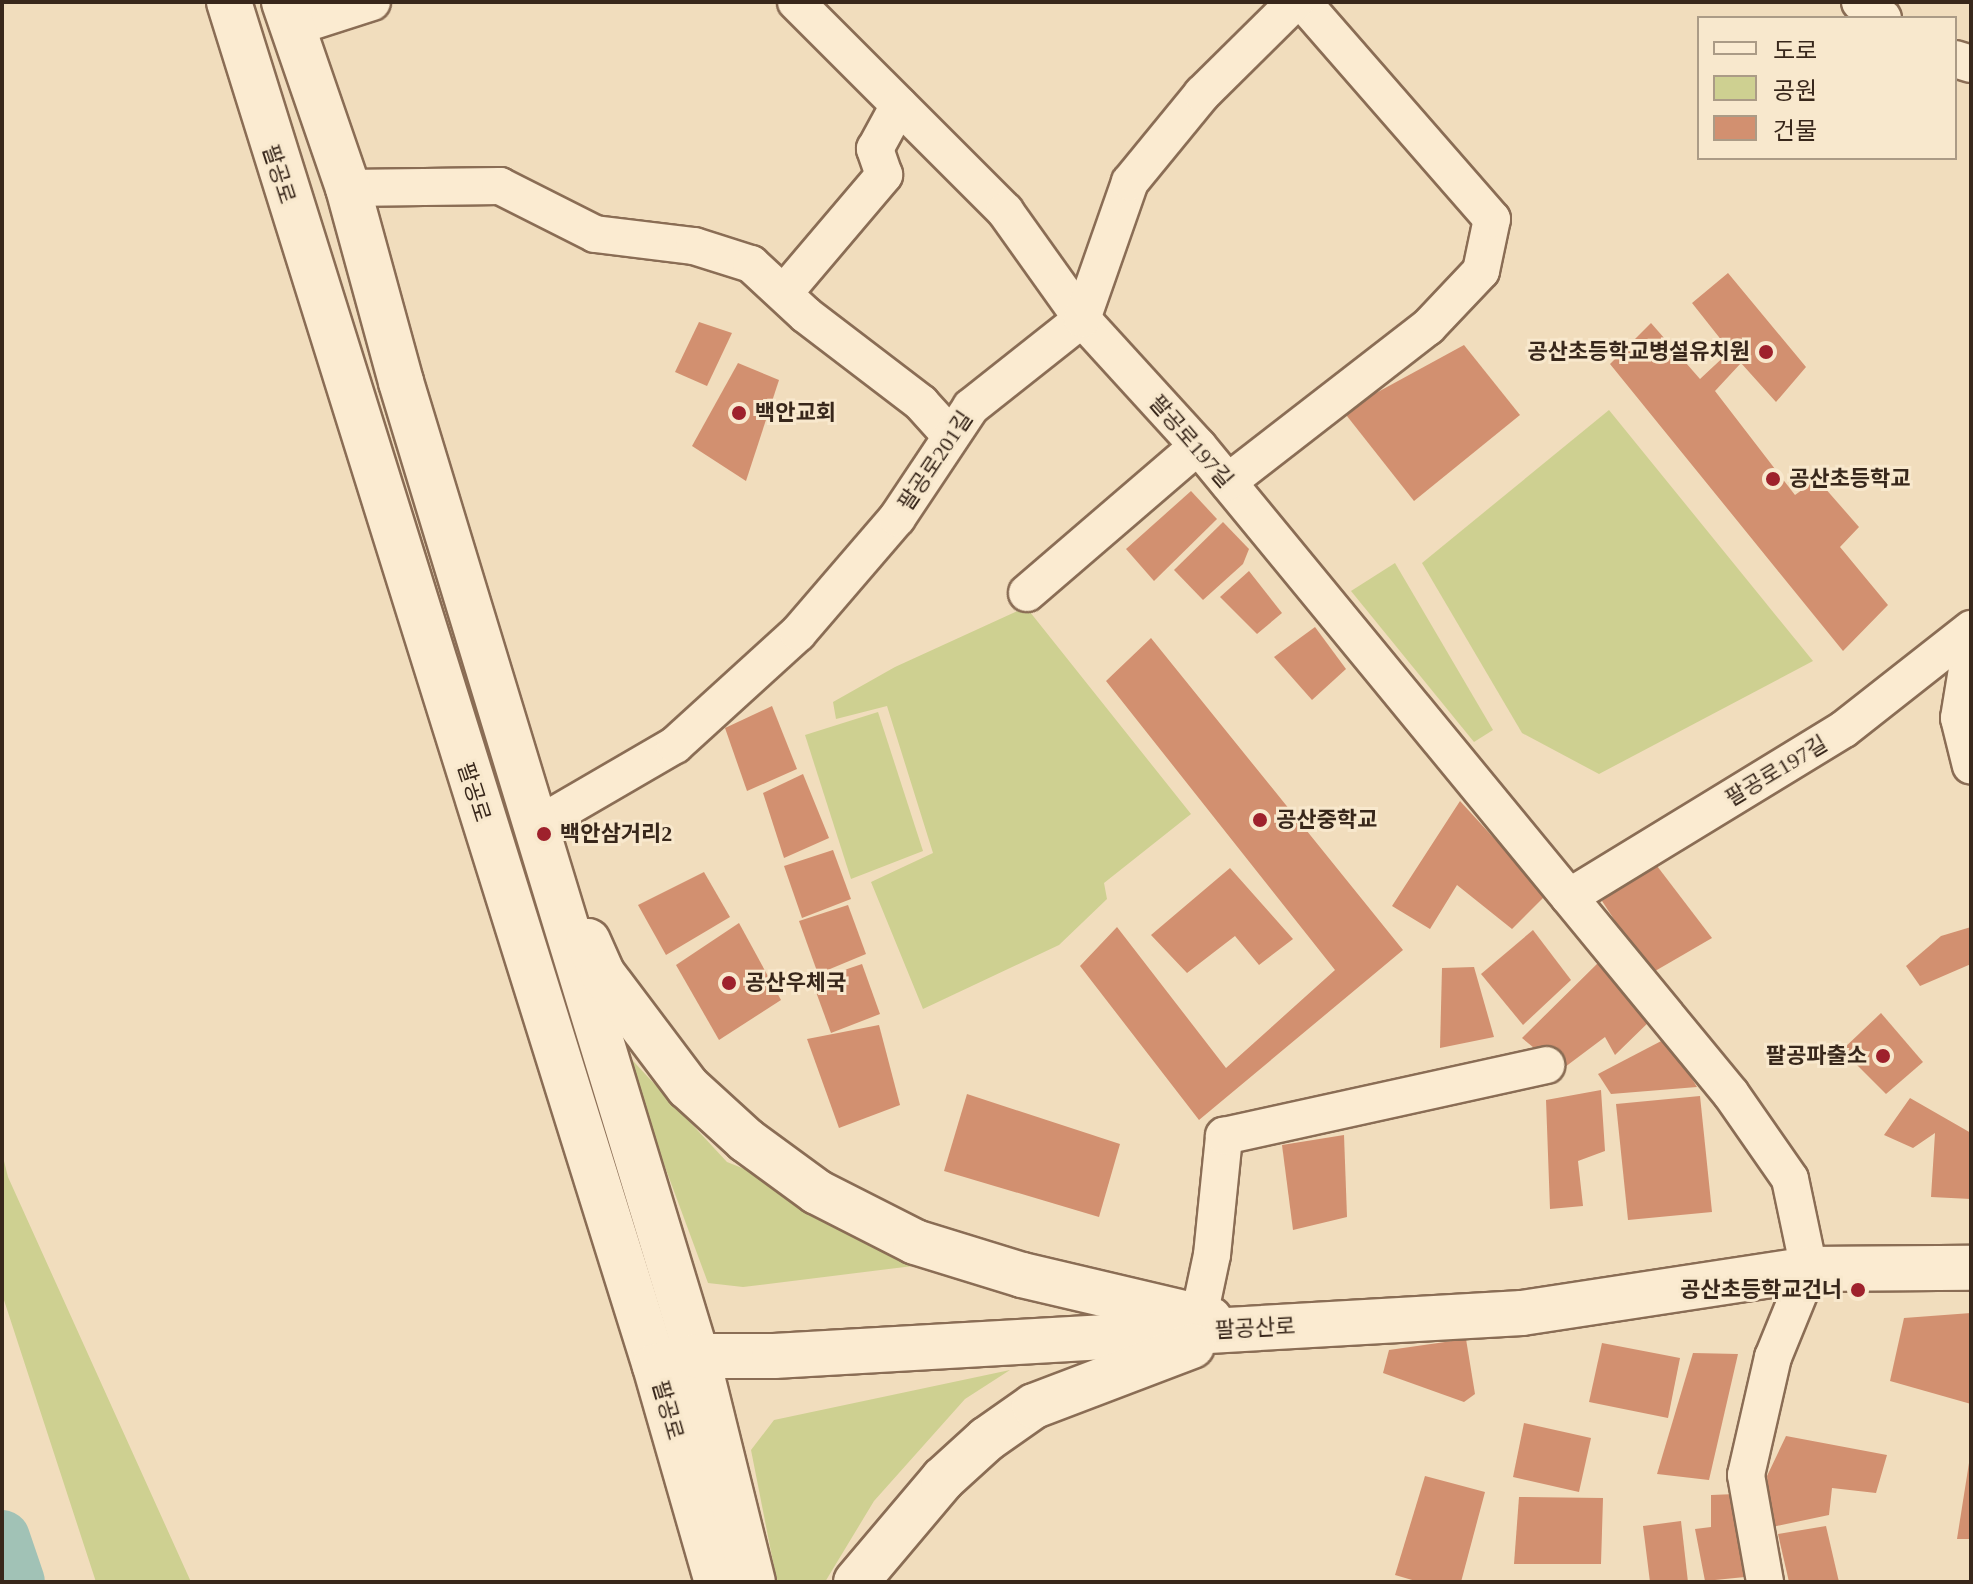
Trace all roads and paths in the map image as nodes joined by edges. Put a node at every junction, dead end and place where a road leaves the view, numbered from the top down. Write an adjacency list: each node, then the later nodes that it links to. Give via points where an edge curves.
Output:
1 (229, 2): 28 (main road, 팔공로)
2 (796, 2): 9 (street, 팔공로197길)
3 (1295, 2): 12 (street, via 1202,94 1130,182)
4 (1303, 2): 15 (street, via 1492,219 1481,271 1428,327)
5 (1860, 2): 8 (street)
6 (354, 4): 7 (street)
7 (288, 15): 10 (main road, 팔공로)
8 (1880, 16)
9 (899, 105): 11 (street, via 875,149 884,175); 12 (street, 팔공로197길, via 1005,211)
10 (348, 188): 11 (street, via 500,186 595,234 694,246 751,264); 20 (main road, 팔공로)
11 (784, 293): 13 (street, via 921,403)
12 (1082, 319): 13 (street, 팔공로201길, via 971,407); 14 (street, 팔공로197길)
13 (949, 434): 20 (street, 팔공로201길, via 897,518 798,633 675,745)
14 (1198, 446): 15 (street, 팔공로197길); 16 (street)
15 (1228, 482): 21 (street, 팔공로197길)
16 (1027, 593)
17 (1971, 629): 21 (street, 팔공로197길, via 1844,729)
18 (1971, 645): 19 (street, via 1959,718)
19 (1971, 766)
20 (534, 827): 25 (main road, via 602,973 688,1087 817,1192 915,1242 1022,1275); 27 (main road, 팔공로)
21 (1569, 897): 24 (street, 팔공로197길, via 1731,1094 1790,1179)
22 (1546, 1065): 25 (street, via 1224,1136 1212,1255)
23 (1971, 1268): 24 (main road, 팔공산로)
24 (1809, 1269): 26 (main road, 팔공산로, via 1522,1313); 32 (street, via 1773,1357 1746,1475)
25 (1199, 1316): 26 (main road)
26 (1243, 1329): 27 (main road, 팔공산로); 31 (main road, via 1034,1406 943,1479)
27 (697, 1356): 28 (main road, 팔공산로); 30 (main road, 팔공로)
28 (655, 1366): 29 (main road, 팔공로)
29 (717, 1582)
30 (753, 1582)
31 (856, 1582)
32 (1765, 1582)

